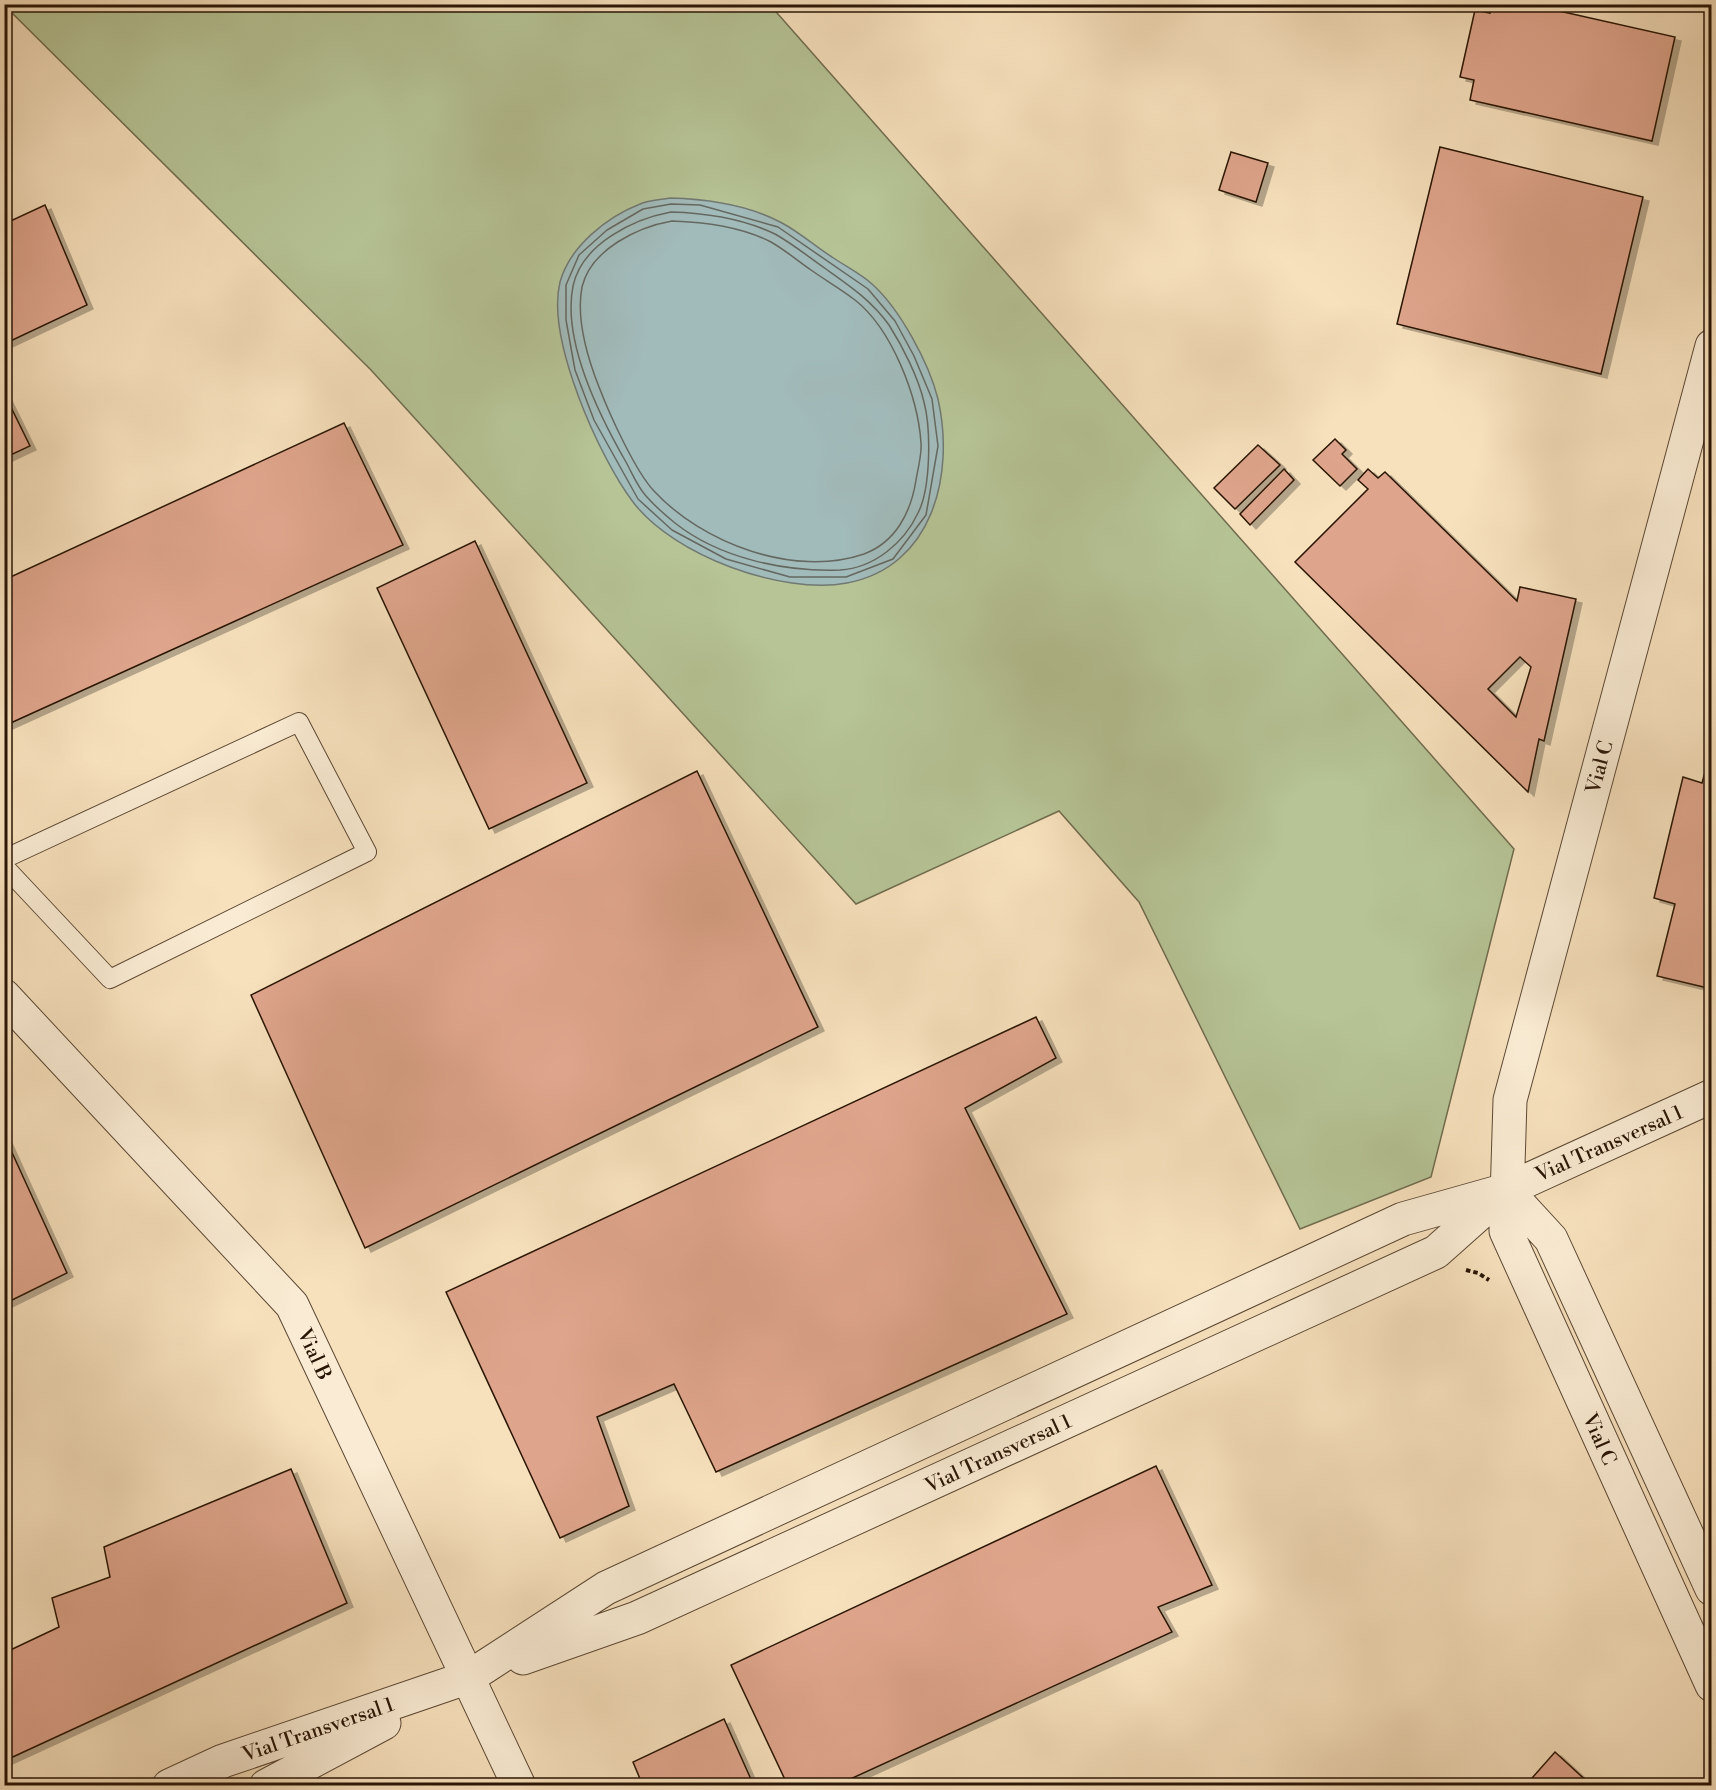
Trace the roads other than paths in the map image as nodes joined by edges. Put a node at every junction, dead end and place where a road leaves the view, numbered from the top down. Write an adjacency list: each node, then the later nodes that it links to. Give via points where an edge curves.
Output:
1 (1712, 346): 6 (street, Vial C, via 1510,1100)
2 (4, 859): 3 (lane, via 299,722 367,852 110,979)
3 (4, 866)
4 (4, 996): 8 (street, Vial B, via 292,1305)
5 (1712, 1096): 6 (street, Vial Transversal 1)
6 (1506, 1190): 7 (street, Vial C, via 1551,1239); 8 (street, Vial Transversal 1, via 1403,1219 606,1588); 8 (street, Vial Transversal 1, via 1436,1252 638,1618); 9 (street, Vial C, via 1506,1231)
7 (1712, 1589)
8 (469, 1677): 10 (street, Vial Transversal 1, via 223,1761); 11 (street, Vial Transversal 1); 12 (street, Vial B)
9 (1712, 1685)
10 (169, 1785)
11 (266, 1785)
12 (519, 1785)

